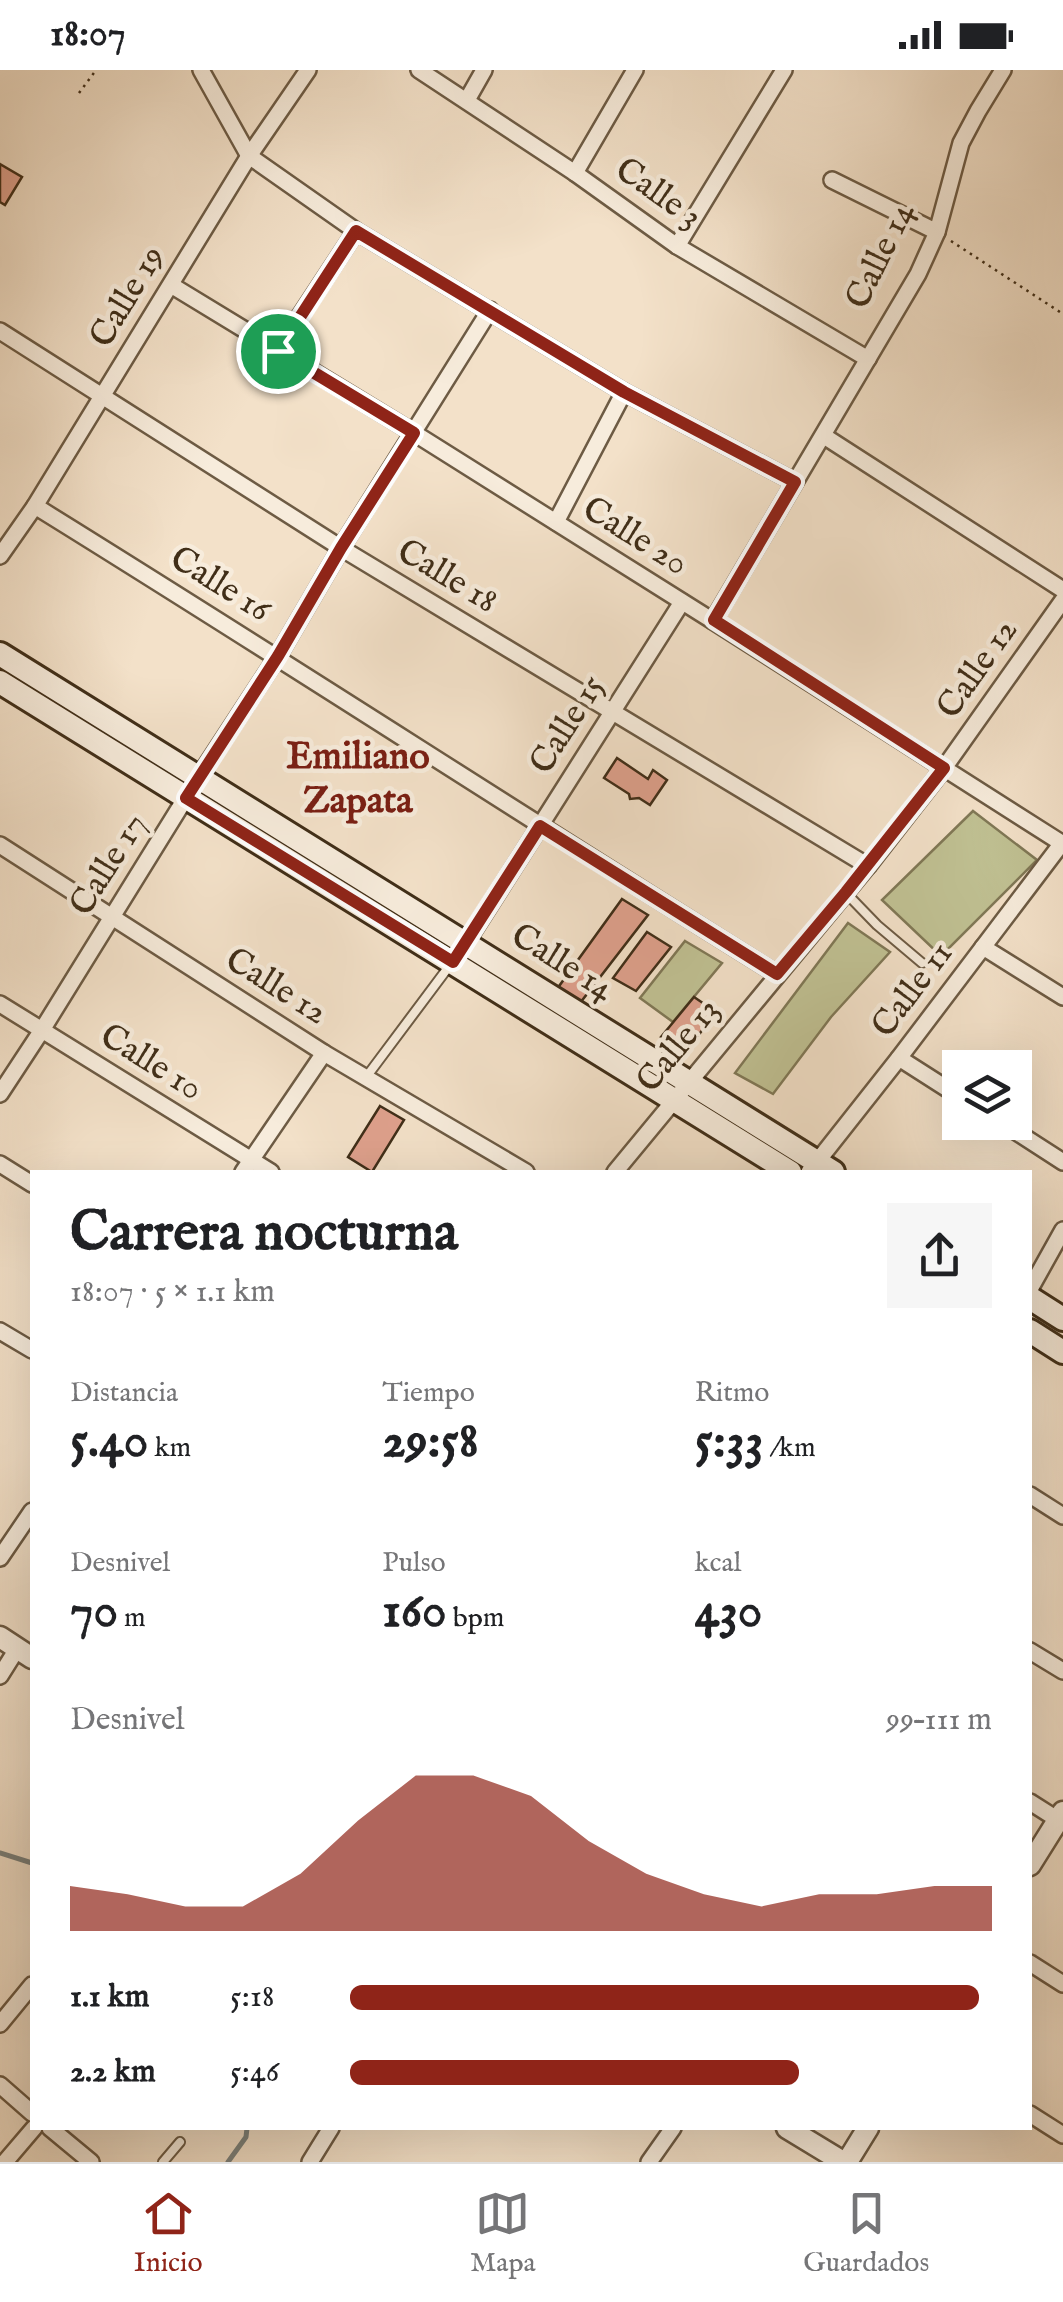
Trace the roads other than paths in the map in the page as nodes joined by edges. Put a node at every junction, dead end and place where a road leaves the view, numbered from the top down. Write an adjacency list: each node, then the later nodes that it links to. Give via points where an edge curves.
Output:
1 (201, 70): 9 (street)
2 (308, 70): 9 (street, Calle 19)
3 (419, 70): 8 (street, Calle 3)
4 (484, 70): 8 (street)
5 (634, 70): 10 (street)
6 (784, 70): 14 (street)
7 (1003, 70): 13 (street, Calle 14, via 962,143)
8 (467, 100): 10 (street, Calle 3)
9 (249, 156): 12 (street); 15 (street, Calle 19)
10 (575, 174): 14 (street, Calle 3)
11 (832, 180): 13 (street)
12 (356, 231): 16 (street); 18 (street)
13 (937, 232): 19 (street, Calle 14)
14 (677, 246): 19 (street, Calle 3)
15 (171, 285): 18 (street, Calle 20); 21 (street, Calle 19)
16 (490, 310): 20 (street); 22 (street, Calle 17)
17 (0, 330): 21 (street, Calle 18)
18 (278, 351): 22 (street, Calle 20)
19 (868, 359): 23 (street, Calle 14)
20 (624, 392): 24 (street); 26 (street)
21 (102, 396): 25 (street, Calle 19); 27 (street, Calle 18)
22 (414, 433): 26 (street, Calle 20); 27 (street, Calle 17)
23 (824, 436): 24 (street, Calle 14); 29 (street)
24 (795, 482): 32 (street, Calle 14)
25 (35, 506): 28 (street, Calle 19); 34 (street, Calle 16)
26 (556, 522): 31 (street, Calle 20)
27 (341, 548): 34 (street, Calle 17); 36 (street, Calle 18)
28 (0, 556)
29 (1063, 590)
30 (1063, 600): 37 (street, Calle 12)
31 (682, 602): 32 (street, Calle 20); 36 (street, Calle 15)
32 (714, 620): 37 (street, Calle 20)
33 (0, 654): 38 (main road, Calle 14)
34 (278, 656): 38 (street, Calle 17); 39 (street, Calle 16)
35 (0, 682): 38 (main road, Calle 14)
36 (612, 712): 39 (street, Calle 15); 42 (street, Calle 18)
37 (944, 768): 40 (street, Calle 20); 42 (street, Calle 12)
38 (192, 788): 44 (street, Calle 17); 46 (main road, Calle 14)
39 (540, 826): 46 (street, Calle 15); 48 (street, Calle 16)
40 (1062, 843): 45 (street, Calle 11)
41 (0, 845): 44 (street, Calle 12)
42 (868, 866): 43 (street, Calle 13)
43 (846, 892): 47 (lane); 48 (street, Calle 13)
44 (112, 918): 51 (street, Calle 17); 52 (street, Calle 12)
45 (983, 946): 49 (street); 53 (street, Calle 11)
46 (459, 953): 54 (lane, Calle 15); 56 (main road, Calle 14)
47 (922, 963)
48 (777, 974): 56 (street, Calle 13)
49 (1063, 997)
50 (0, 1004): 51 (street, Calle 10)
51 (42, 1030): 57 (street, Calle 17); 61 (street, Calle 10)
52 (324, 1053): 54 (street, Calle 12); 61 (street)
53 (900, 1058): 55 (street); 62 (street, Calle 11)
54 (366, 1076): 63 (street, Calle 12)
55 (942, 1085)
56 (680, 1092): 62 (main road, Calle 14); 64 (street, Calle 13); 65 (main road, Calle 14)
57 (0, 1094)
58 (1029, 1140): 59 (street)
59 (1063, 1162)
60 (0, 1164): 66 (street)
61 (247, 1166)
62 (820, 1169)
63 (523, 1170)
64 (617, 1170)
65 (787, 1170)
66 (30, 1183)
67 (1063, 1230): 68 (street)
68 (1032, 1285)
69 (1032, 1299): 70 (main road)
70 (1063, 1319)
71 (0, 1332): 73 (street)
72 (1032, 1332): 74 (main road)
73 (30, 1349)
74 (1063, 1352)
75 (1032, 1497): 77 (street)
76 (30, 1514): 78 (street)
77 (1063, 1516)
78 (0, 1558)
79 (16, 1648): 82 (street)
80 (1032, 1651): 81 (street)
81 (1063, 1671)
82 (0, 1676)
83 (1032, 1803): 84 (street)
84 (1061, 1818): 85 (street)
85 (1032, 1862)
86 (1032, 1964): 87 (street)
87 (1063, 1984)
88 (30, 1987): 89 (street)
89 (0, 2024)
90 (0, 2085): 91 (street)
91 (30, 2111)
92 (1032, 2115): 99 (street)
93 (32, 2130): 102 (street)
94 (52, 2130): 103 (street)
95 (331, 2130): 105 (street)
96 (671, 2130): 106 (street)
97 (790, 2130): 101 (street)
98 (867, 2130): 107 (street)
99 (1063, 2135)
100 (180, 2142): 104 (lane)
101 (819, 2156): 107 (street)
102 (5, 2162)
103 (91, 2162)
104 (163, 2162)
105 (310, 2162)
106 (649, 2162)
107 (845, 2162)

